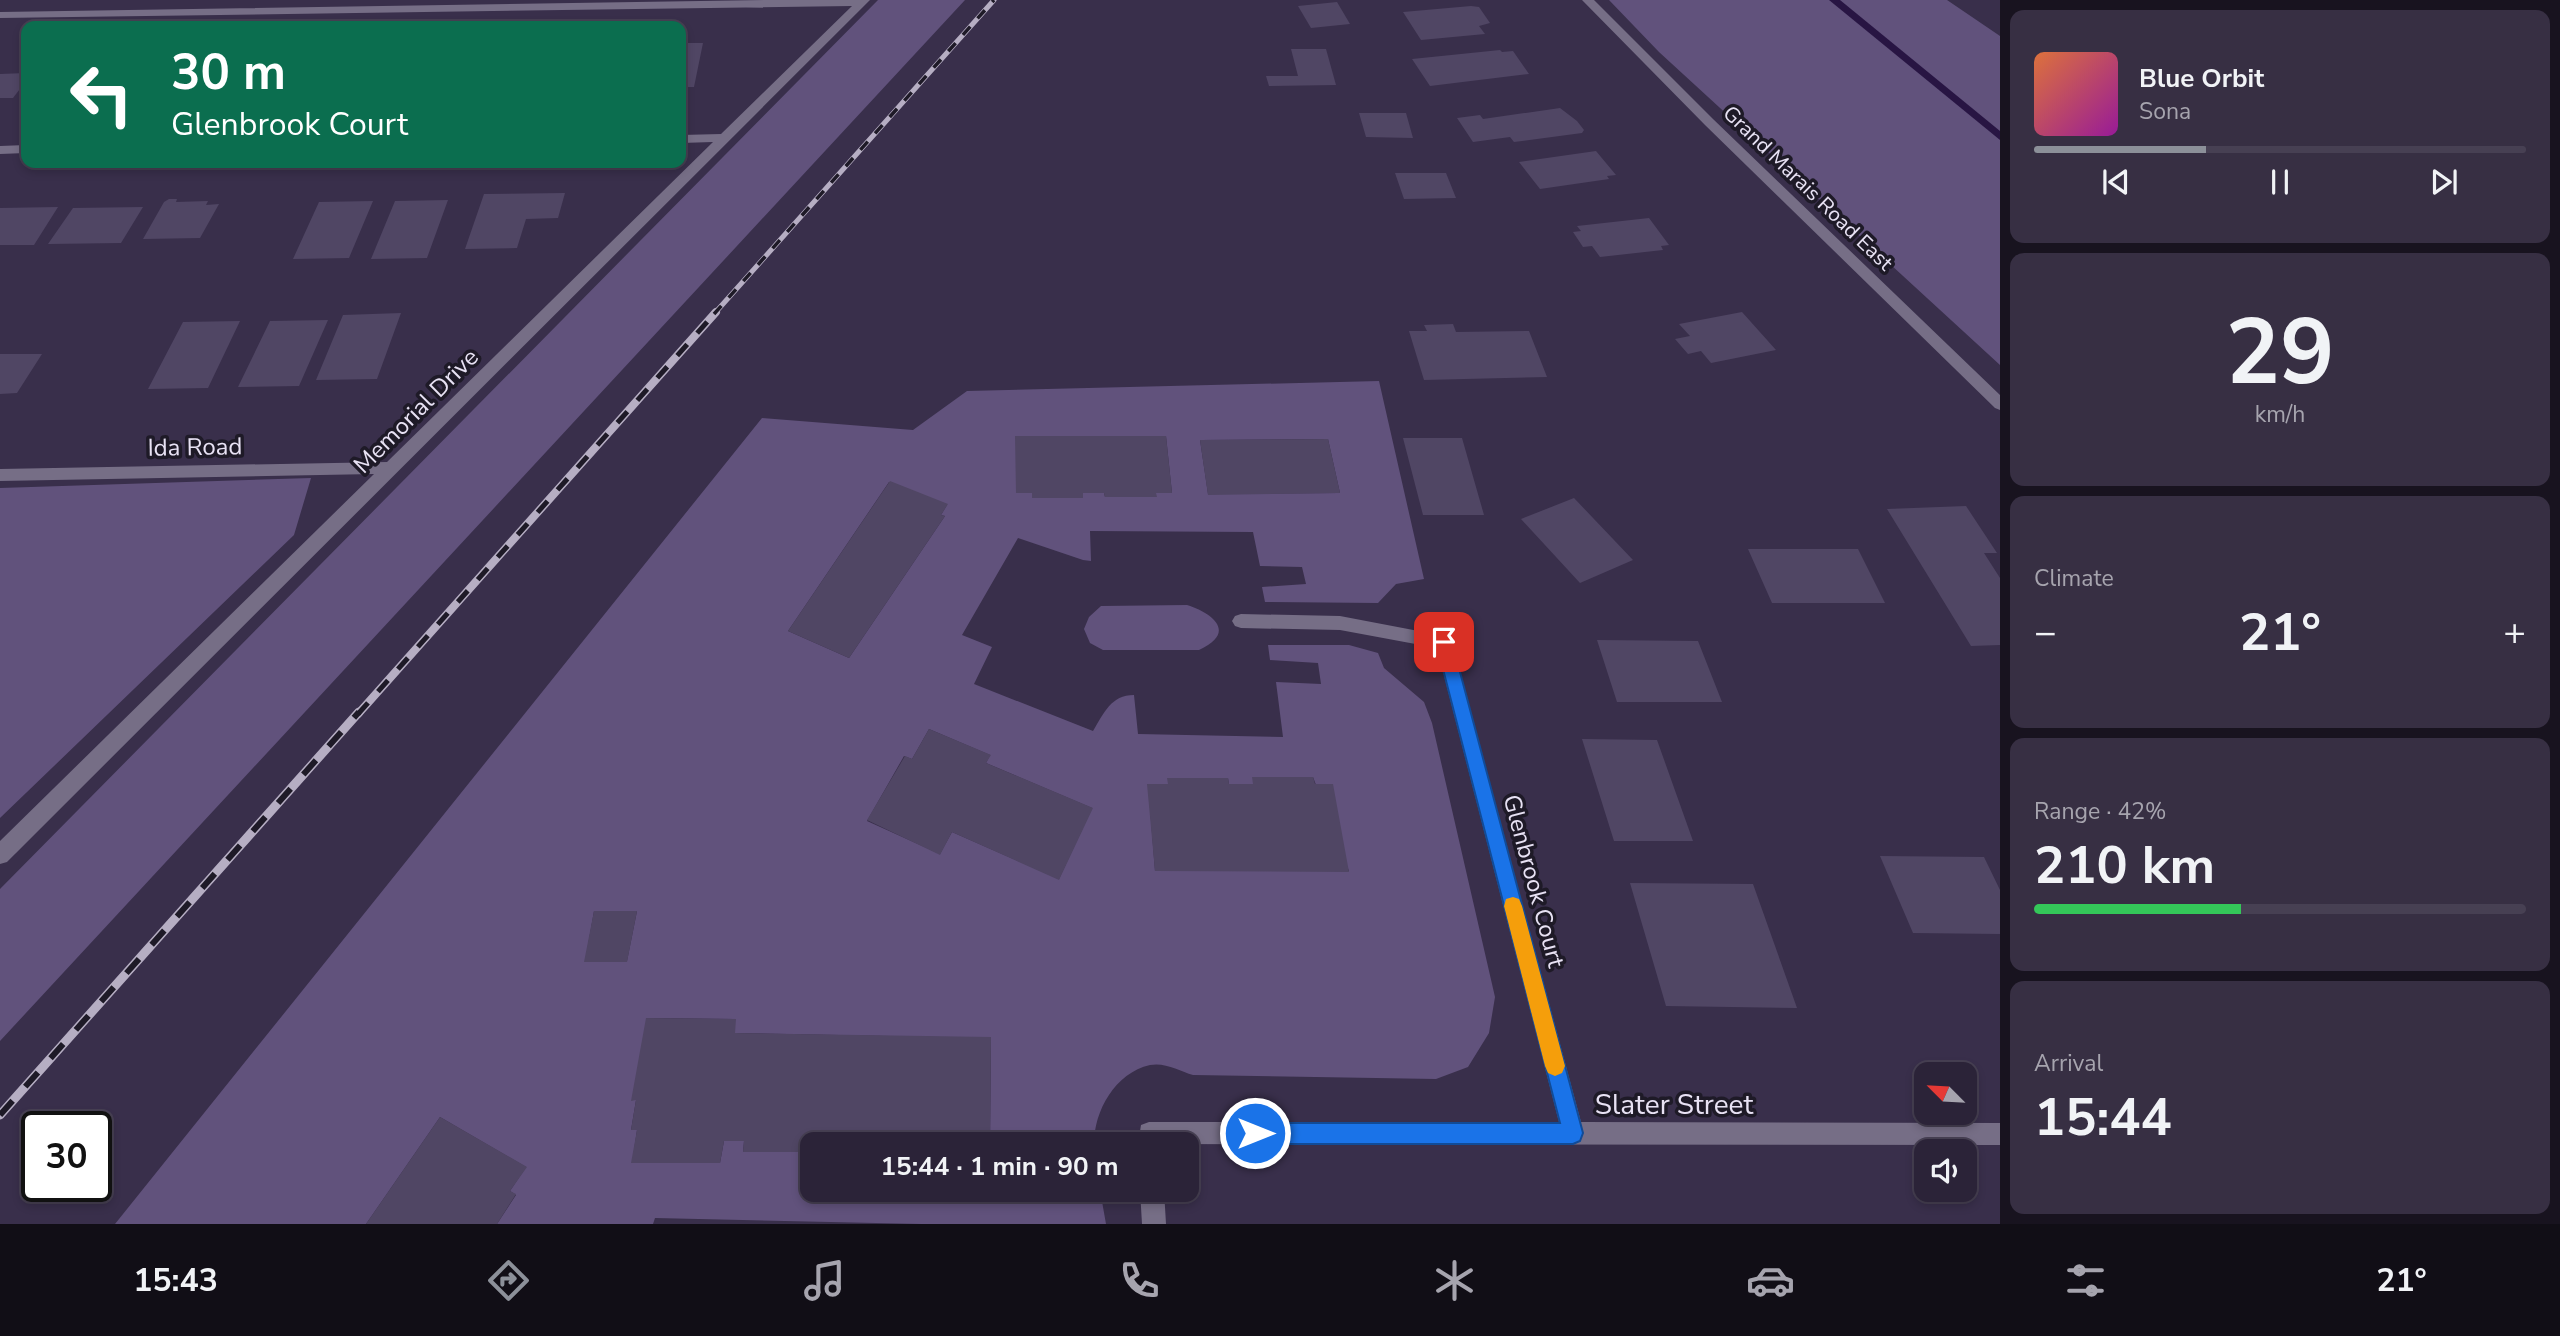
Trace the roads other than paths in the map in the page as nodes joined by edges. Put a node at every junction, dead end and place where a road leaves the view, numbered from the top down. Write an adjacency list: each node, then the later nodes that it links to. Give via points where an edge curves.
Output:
1 (1588, 0): 8 (street, Grand Marais Road East)
2 (863, 1): 3 (street); 4 (street, Memorial Drive)
3 (0, 15)
4 (724, 138): 5 (street); 9 (street, Memorial Drive)
5 (686, 139)
6 (21, 149): 7 (street)
7 (0, 150)
8 (2000, 404)
9 (391, 468): 10 (street, Ida Road); 12 (street, Memorial Drive)
10 (0, 475)
11 (1241, 621): 14 (street, Glenbrook Court, via 1340,623 1444,642)
12 (0, 855)
13 (1199, 1133): 14 (street, Slater Street)
14 (1573, 1133): 15 (street, Slater Street)
15 (2000, 1134)
16 (1153, 1202): 17 (street)
17 (1154, 1224)

